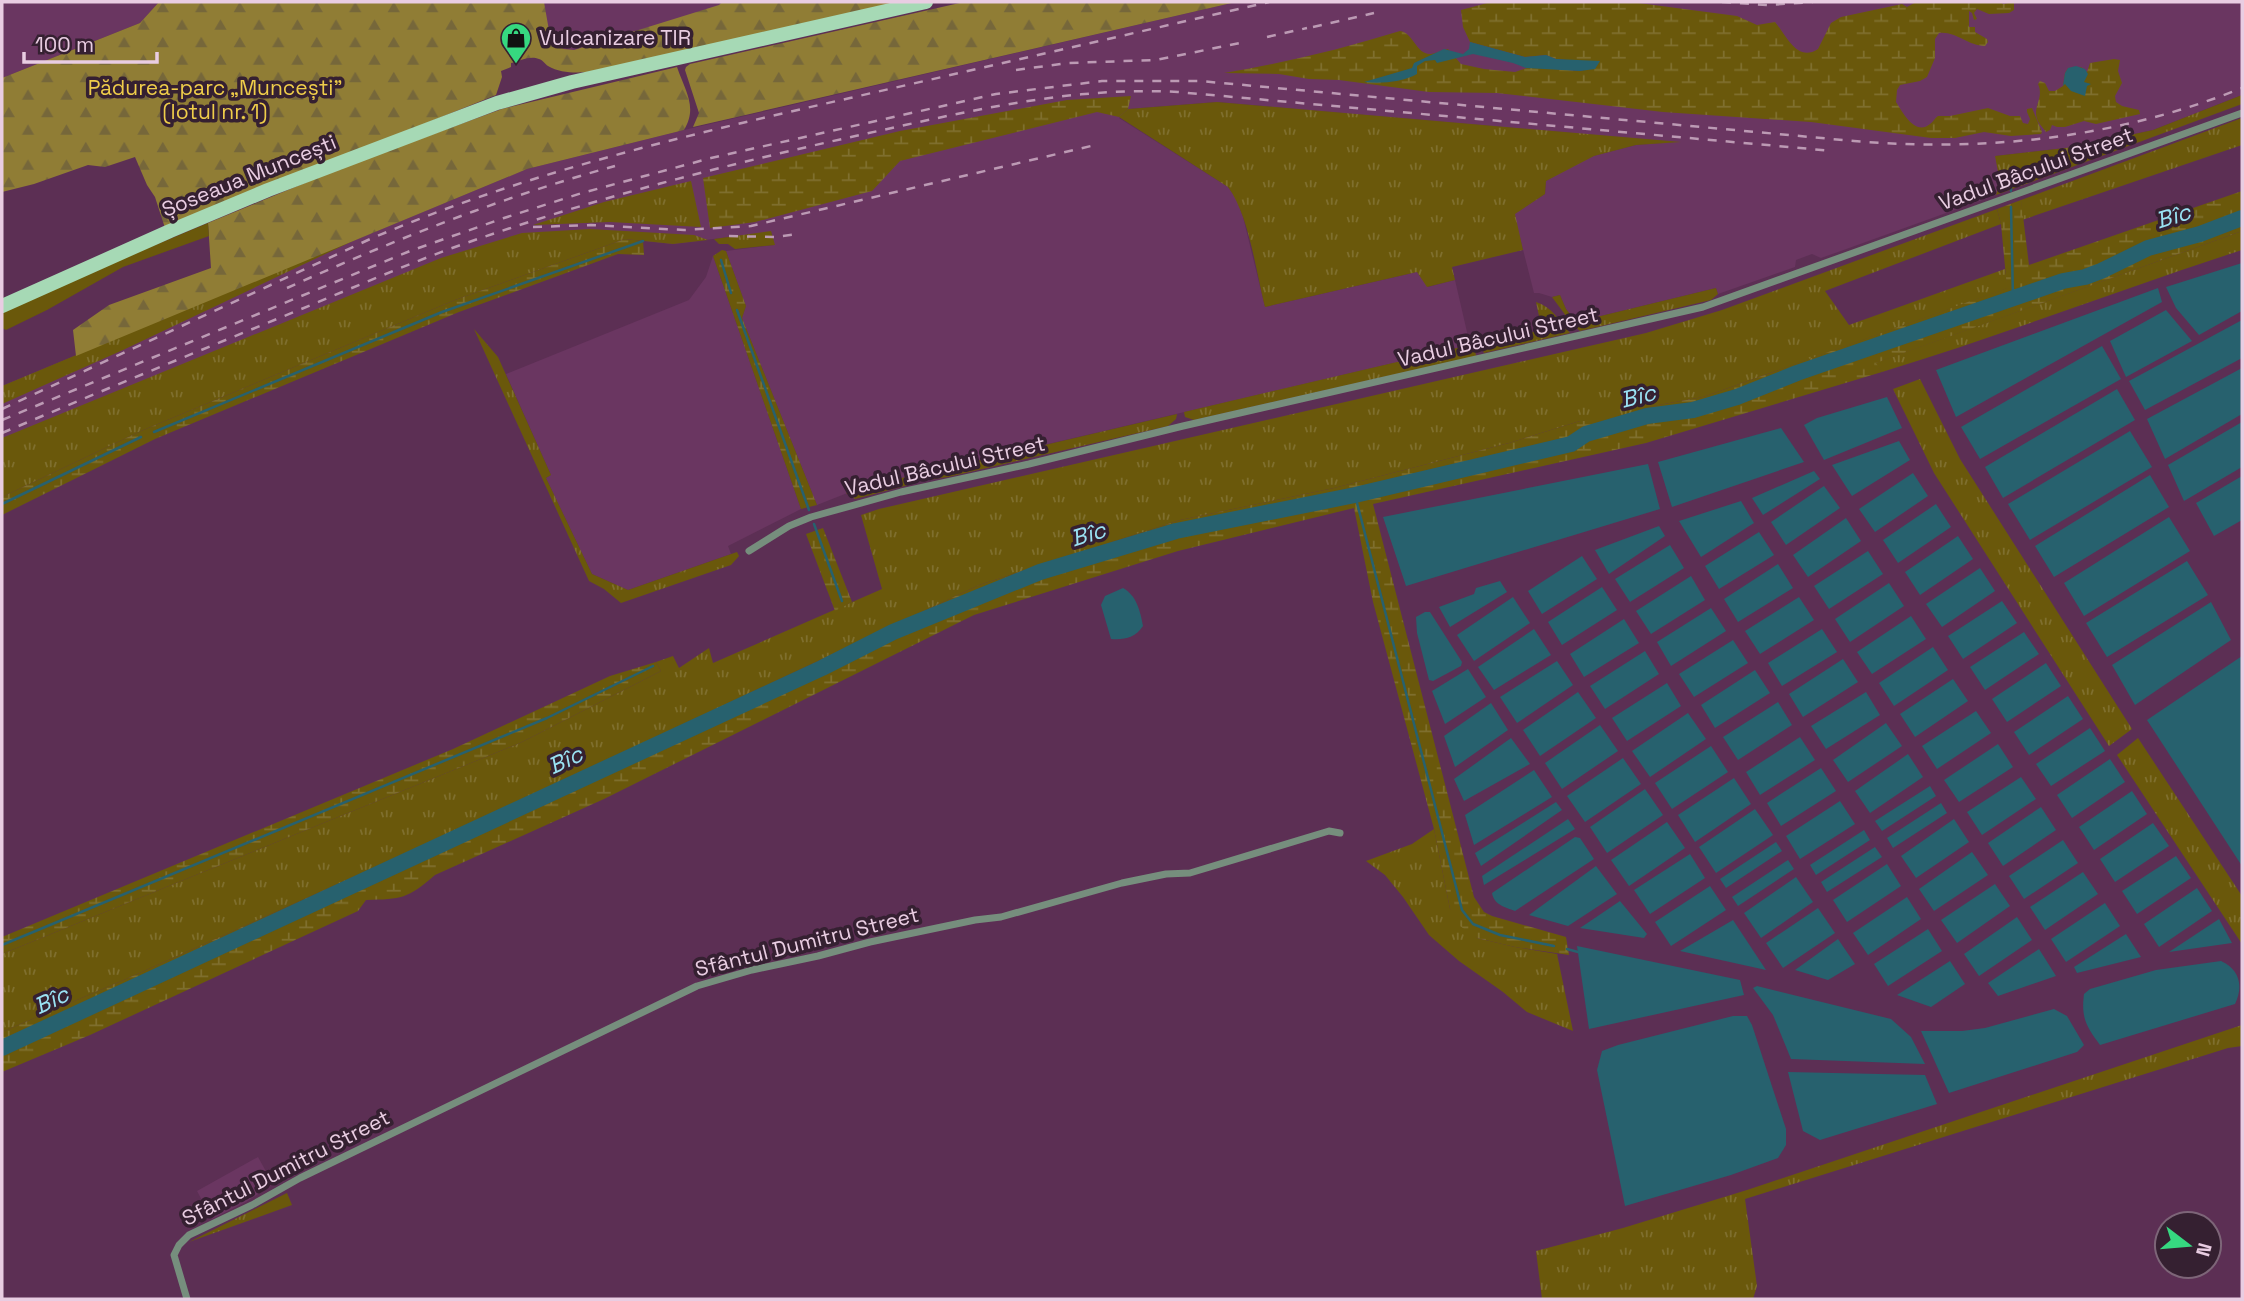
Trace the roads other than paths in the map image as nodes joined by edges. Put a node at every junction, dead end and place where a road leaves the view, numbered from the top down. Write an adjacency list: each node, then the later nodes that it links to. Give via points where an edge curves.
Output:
1 (926, 2): 3 (main road, Șoseaua Muncești, via 497,103 268,190)
2 (2242, 113): 4 (street, Vadul Bâcului Street, via 1703,307 901,492 810,517)
3 (2, 306)
4 (749, 551)
5 (1340, 833): 6 (street, Sfântul Dumitru Street, via 1329,831 1190,873 1122,883 1001,917 870,942 697,986 188,1235 174,1255)
6 (187, 1299)

